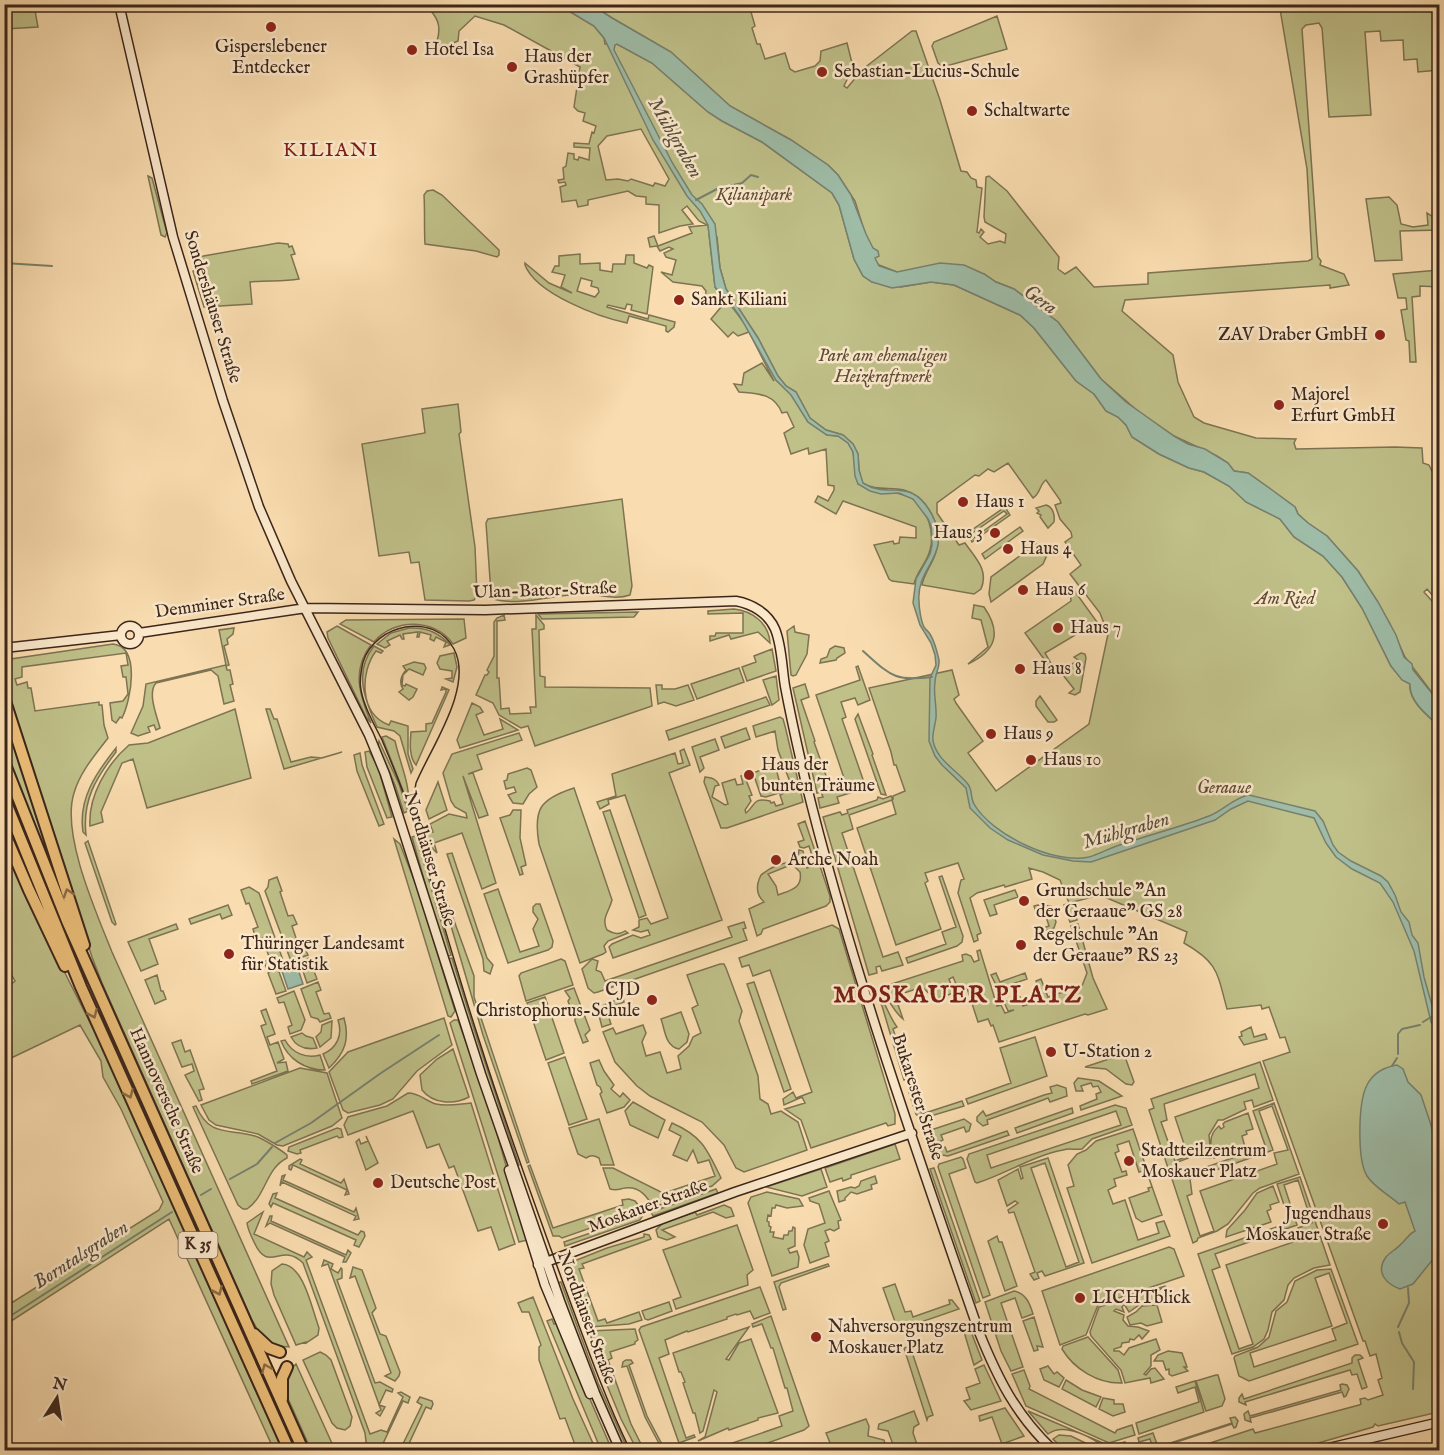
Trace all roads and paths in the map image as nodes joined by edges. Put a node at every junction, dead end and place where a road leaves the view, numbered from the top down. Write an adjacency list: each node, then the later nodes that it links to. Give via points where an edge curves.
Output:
1 (118, 4): 2 (street, Sondershäuser Straße, via 173,237 219,391 259,507)
2 (306, 608): 3 (street, Ulan-Bator-Straße, via 485,610 736,601 758,609); 4 (street, Demminer Straße); 14 (street, Nordhäuser Straße, via 385,774 500,1128 508,1167)
3 (775, 628): 13 (street, Bukarester Straße, via 789,707 823,847)
4 (139, 633): 5 (street, via 128,626); 5 (street, via 138,640 130,645)
5 (121, 635): 6 (street)
6 (4, 648)
7 (4, 698): 12 (highway, one-way to 7)
8 (4, 762): 12 (highway, Hannoversche Straße / K 35)
9 (4, 798): 11 (highway, Hannoversche Straße / K 35)
10 (4, 832): 11 (highway, via 52,940 71,977)
11 (81, 987): 20 (highway, Hannoversche Straße / K 35, one-way to 20)
12 (98, 989): 15 (highway, Hannoversche Straße / K 35)
13 (912, 1132): 14 (street, Moskauer Straße, via 735,1192); 24 (street, Bukarester Straße, via 991,1361 1011,1401)
14 (543, 1264): 22 (street, Nordhäuser Straße, via 559,1324); 23 (street, Nordhäuser Straße)
15 (247, 1324): 16 (highway, via 266,1346); 18 (highway, Hannoversche Straße / K 35, one-way to 15)
16 (280, 1352)
17 (287, 1367): 18 (highway, via 282,1382)
18 (285, 1411): 21 (highway, Hannoversche Straße / K 35)
19 (1440, 1422): 25 (street)
20 (289, 1450)
21 (303, 1450)
22 (615, 1450)
23 (620, 1450)
24 (1053, 1450)
25 (1320, 1450)

